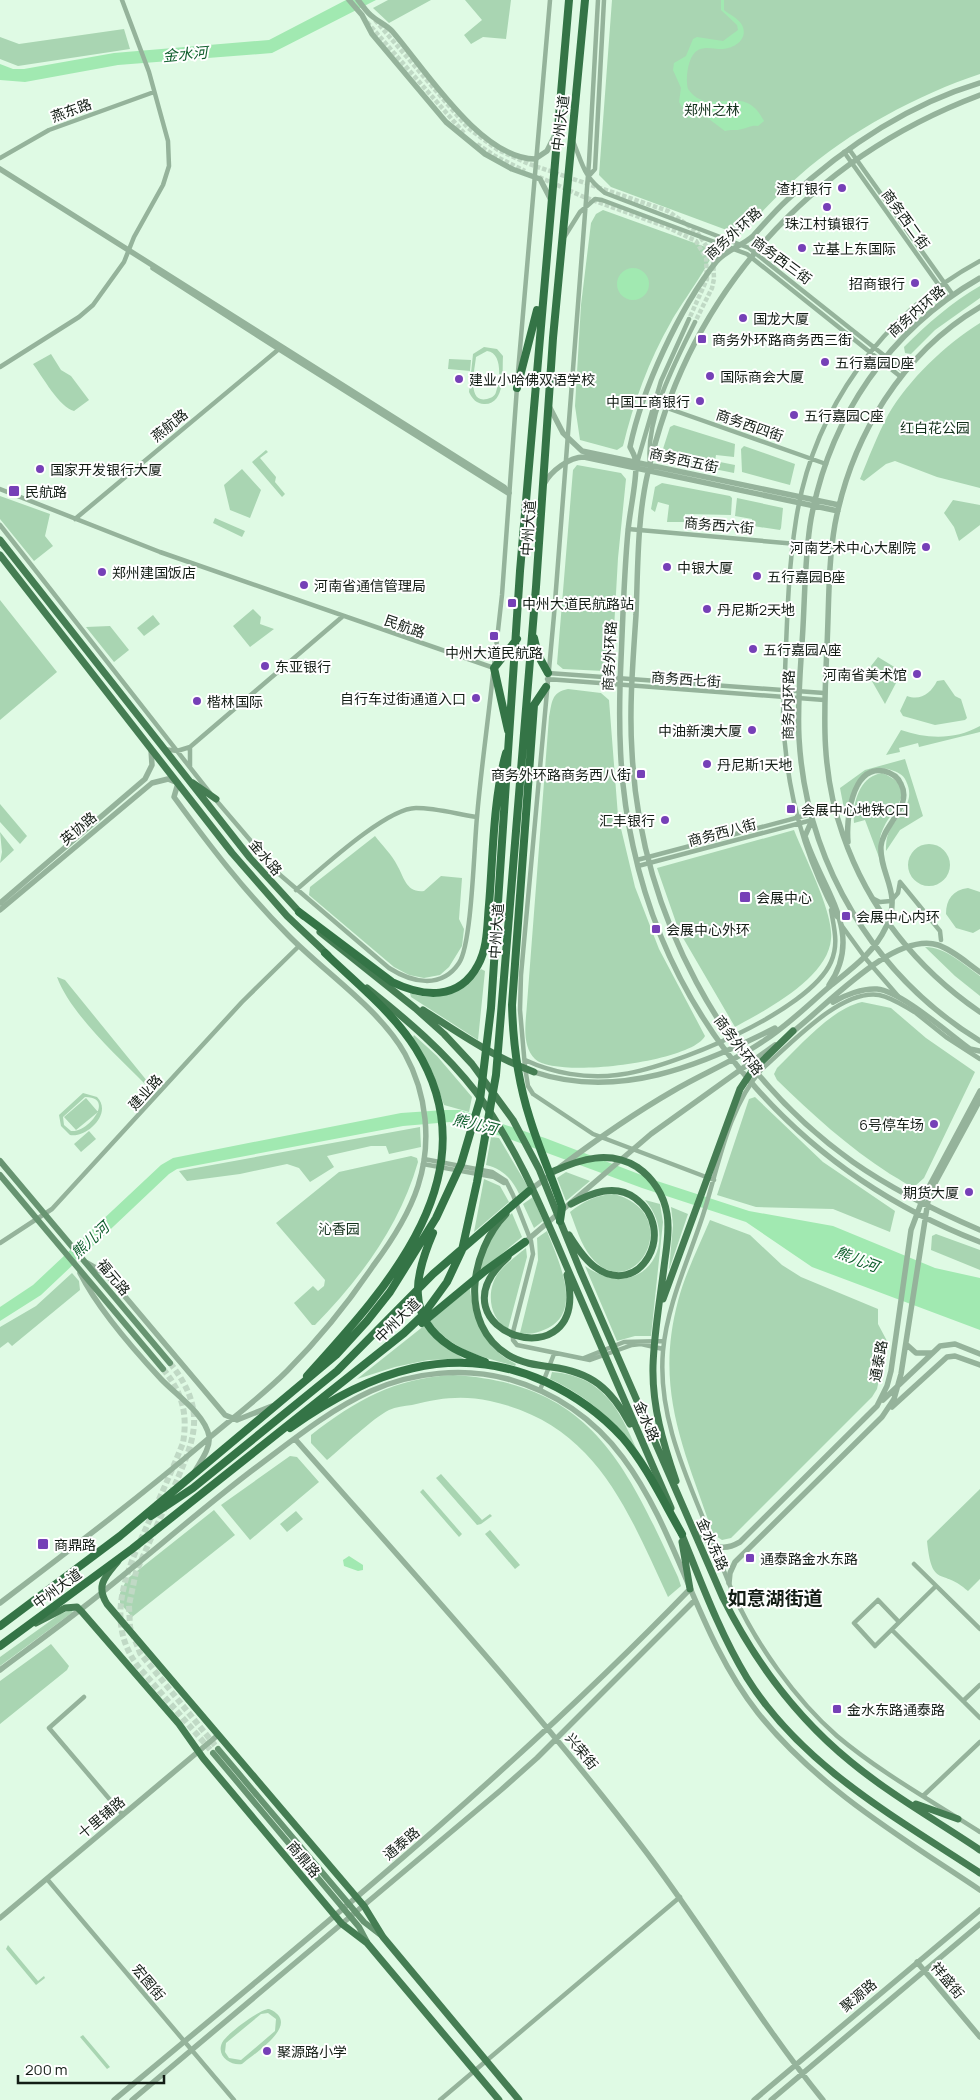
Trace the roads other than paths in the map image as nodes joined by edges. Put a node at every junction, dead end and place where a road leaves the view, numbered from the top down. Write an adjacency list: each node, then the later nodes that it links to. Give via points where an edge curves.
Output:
1 (122, 0): 10 (street)
2 (349, 0): 19 (street, via 372,34 446,122 484,154)
3 (358, 0): 16 (street, via 390,29 473,128 506,151)
4 (550, 0): 16 (street)
5 (568, 0): 12 (highway, 中州大道)
6 (585, 0): 13 (highway, 中州大道)
7 (598, 0): 20 (street)
8 (604, 0): 20 (street, via 595,169)
9 (980, 83): 14 (street, 商务外环路, via 915,110)
10 (154, 92): 15 (street, 燕东路, via 49,130); 26 (street, via 168,141 169,166 160,193)
11 (980, 95): 17 (street, 商务外环路, via 918,121)
12 (557, 131): 16 (street, via 547,151); 21 (highway, 中州大道)
13 (571, 136): 20 (street, 商务西三街); 23 (highway, 中州大道)
14 (847, 151): 17 (street, 商务西二街); 24 (street, 商务外环路)
15 (0, 158)
16 (535, 159): 19 (street)
17 (853, 160): 27 (street, 商务外环路, via 794,209); 33 (street, 商务西二街)
18 (0, 169): 26 (street)
19 (533, 176): 21 (street, via 543,183); 44 (street)
20 (588, 177): 22 (street); 24 (street, 商务西三街, via 605,193)
21 (551, 200): 32 (highway, 中州大道)
22 (585, 206): 23 (street); 25 (street, 商务西三街, via 595,199 602,200); 47 (street)
23 (561, 244): 45 (highway, 中州大道)
24 (740, 244): 25 (street, 商务外环路); 27 (street, 商务西三街)
25 (732, 248): 28 (street, 商务西三街); 51 (street, 商务外环路, via 707,275 658,365 630,447)
26 (128, 250): 30 (street); 42 (street, via 124,262 93,305)
27 (756, 252): 28 (street, 商务外环路); 38 (street, 商务西三街)
28 (751, 257): 40 (street, 商务西三街); 46 (street, 商务外环路, via 706,323 686,360)
29 (980, 261): 33 (street)
30 (146, 262): 39 (street); 55 (street, via 170,274)
31 (980, 278): 34 (street, 商务内环路)
32 (544, 279): 44 (highway); 69 (highway, 中州大道)
33 (942, 284): 34 (street, 商务西二街); 38 (street)
34 (951, 296): 41 (street, 商务内环路, via 902,338)
35 (980, 307): 43 (street, via 948,329)
36 (689, 319): 51 (street, via 660,381)
37 (695, 322): 52 (street, via 659,409 648,446)
38 (874, 347): 40 (street); 41 (street, 商务西三街)
39 (279, 350): 55 (street); 59 (street, 燕航路)
40 (870, 352): 41 (street, 商务西三街); 48 (street, via 842,393)
41 (884, 359): 43 (street, 商务西三街); 50 (street, 商务内环路, via 854,400)
42 (0, 367)
43 (903, 375): 58 (street, via 884,398 864,435 849,471)
44 (517, 388): 55 (street)
45 (548, 403): 47 (street, 商务西五街); 53 (highway, 中州大道)
46 (667, 408): 48 (street, 商务西四街); 52 (street, 商务外环路)
47 (567, 438): 49 (street); 51 (street, 商务西五街, via 582,451)
48 (812, 459): 50 (street, 商务西四街); 56 (street)
49 (565, 464): 51 (street, 商务西五街, via 584,458); 53 (street, 商务西五街); 71 (street)
50 (826, 464): 57 (street, 商务内环路)
51 (636, 465): 52 (street, 商务西五街); 61 (street, 商务外环路)
52 (649, 468): 56 (street, 商务西五街); 62 (street, 商务外环路)
53 (543, 485): 68 (highway, 中州大道)
54 (0, 489): 59 (street, 民航路)
55 (509, 493): 70 (street)
56 (800, 500): 57 (street, 商务西五街); 64 (street)
57 (815, 503): 58 (street, 商务西五街); 65 (street, 商务内环路)
58 (839, 508): 76 (street, via 831,554)
59 (74, 519): 67 (street, 民航路)
60 (0, 525): 84 (street)
61 (628, 529): 62 (street, 商务西六街); 72 (street, 商务外环路)
62 (640, 530): 64 (street, 商务西六街); 73 (street, 商务外环路)
63 (0, 540): 83 (main road, 金水路)
64 (793, 543): 65 (street, 商务西六街); 74 (street)
65 (808, 545): 75 (street, 商务内环路)
66 (0, 555): 81 (main road, 金水路)
67 (342, 616): 70 (street, 民航路); 82 (street)
68 (532, 632): 71 (highway); 103 (highway, 中州大道)
69 (517, 639): 70 (highway); 80 (highway, 中州大道)
70 (494, 668): 80 (highway); 89 (street)
71 (547, 680): 72 (street, 商务西七街); 103 (highway, via 534,705); 119 (street, via 521,975 520,1010)
72 (620, 682): 73 (street, 商务西七街); 95 (street, 商务外环路, via 621,771)
73 (632, 683): 74 (street, 商务西七街); 77 (street, 商务西七街); 94 (street, 商务外环路, via 632,755 637,803)
74 (785, 690): 75 (street, 商务西七街); 77 (street)
75 (800, 691): 76 (street, 商务西七街); 78 (street, 商务内环路)
76 (824, 693): 79 (street)
77 (784, 697): 78 (street, 商务西七街); 91 (street, via 786,761)
78 (799, 698): 79 (street, 商务西七街); 90 (street, 商务内环路, via 801,760)
79 (824, 700): 93 (street, via 828,778)
80 (510, 739): 101 (highway, via 503,764 486,944 474,972 459,986 438,993 419,993 392,982); 133 (highway, 中州大道, via 496,951 480,1100 463,1157)
81 (151, 747): 87 (main road, 金水路); 98 (street, 英协路, via 152,764 145,779)
82 (190, 747): 84 (street); 85 (street)
83 (163, 749): 84 (street); 86 (main road, 金水路)
84 (177, 751): 85 (street)
85 (190, 767): 88 (street)
86 (185, 778): 88 (main road); 101 (main road, 金水路)
87 (178, 783): 100 (street, 英协路, via 168,779 152,783); 104 (street, via 174,797 213,851 251,897); 105 (main road, 金水路, via 259,886)
88 (216, 799): 96 (street, via 268,862)
89 (477, 817): 96 (street, via 415,808 396,813); 96 (street, via 463,955 453,970 437,980 413,980 389,968)
90 (811, 817): 91 (street, 商务西八街); 92 (street, 商务西八街); 108 (street, via 805,836 839,916 844,948 836,974); 116 (street, 商务内环路, via 835,882 872,943 922,998)
91 (796, 818): 92 (street); 94 (street, 商务西八街)
92 (798, 824): 94 (street, 商务西八街); 99 (street, via 812,866)
93 (849, 852): 97 (street); 108 (street, via 849,812 858,784 866,775 879,771 894,776 903,787 903,804 881,844 891,888 891,909 886,926 866,956)
94 (649, 860): 95 (street, 商务西八街); 114 (street, 商务外环路, via 678,946 707,1003)
95 (637, 863): 115 (street, 商务外环路, via 668,952)
96 (296, 890)
97 (871, 898): 102 (street, via 880,902 891,901 898,893 900,882 940,931); 109 (street, via 918,960)
98 (0, 904)
99 (830, 904): 110 (street, via 866,959 889,987); 114 (street, via 835,947 823,975 782,1009)
100 (0, 910)
101 (299, 912): 107 (main road, 金水路)
102 (941, 940)
103 (511, 944): 141 (highway, via 515,1050 528,1112 562,1206); 152 (highway, 中州大道, via 496,1075 478,1182 462,1250 447,1282 423,1315)
104 (299, 946): 127 (street, via 392,1034 406,1055 420,1089 426,1138); 138 (street, 建业路, via 242,1002)
105 (325, 953): 146 (main road, 金水路, via 429,1040 469,1084 515,1152); 166 (highway, via 400,1027 416,1049 437,1098 443,1132 442,1162 436,1192 412,1242 338,1342)
106 (980, 972): 111 (street, via 937,945 915,944 894,951)
107 (393, 991): 120 (main road, via 480,1047); 128 (main road, 金水路, via 454,1044 500,1101)
108 (823, 992): 112 (street)
109 (980, 1012)
110 (918, 1014): 118 (street, via 946,1037); 122 (street, via 888,998 854,997 834,1008)
111 (813, 1015): 113 (street); 117 (street, via 858,992 884,990 908,1003 970,1048)
112 (786, 1023): 121 (street, via 706,1059 649,1079 620,1083 578,1082); 129 (street, via 755,1047 650,1105)
113 (793, 1031): 135 (street, via 651,1134); 149 (main road, via 752,1071 740,1089)
114 (730, 1037): 115 (street); 122 (street, 商务外环路)
115 (719, 1042): 119 (street, via 658,1067 616,1076 575,1075); 123 (street, 商务外环路)
116 (980, 1042)
117 (980, 1051)
118 (980, 1058)
119 (525, 1060): 120 (street)
120 (526, 1069): 121 (main road); 131 (street, via 528,1086 534,1094 593,1134)
121 (534, 1072)
122 (758, 1073): 123 (street); 134 (street, 商务外环路, via 787,1105 836,1149)
123 (751, 1082): 131 (street, via 740,1102); 137 (street, 商务外环路, via 828,1158)
124 (980, 1091): 134 (street, 通泰路)
125 (980, 1100): 136 (street, 通泰路, via 935,1183)
126 (0, 1161): 138 (main road, 福元路)
127 (423, 1161): 155 (street, via 492,1172 506,1181 526,1225 532,1248 528,1280 513,1340 517,1346); 169 (street, via 416,1190 406,1211 386,1248 356,1290 285,1373)
128 (537, 1165): 141 (main road, 金水东路)
129 (554, 1171): 132 (street); 149 (main road, via 583,1160 612,1158 632,1164 653,1181 664,1201 668,1221)
130 (0, 1175): 140 (main road, 福元路)
131 (714, 1180): 150 (street, via 674,1298)
132 (529, 1191): 172 (main road, via 494,1228 481,1252 474,1285 479,1319 491,1340 507,1355 527,1363 582,1374 608,1392 620,1406); 177 (highway, via 433,1274 352,1356 193,1488)
133 (444, 1203): 159 (highway, via 420,1264 418,1303 430,1328 442,1341); 166 (highway, 中州大道, via 411,1260 367,1321)
134 (920, 1203): 136 (street, 商务外环路); 137 (street, 通泰路)
135 (571, 1204): 141 (main road, via 604,1190 623,1192 640,1202 655,1230 651,1255 632,1273 615,1275 595,1267); 143 (street)
136 (927, 1206): 139 (street, 通泰路); 142 (street, 商务外环路)
137 (916, 1214): 139 (street, 商务外环路); 162 (street, 通泰路, via 910,1230)
138 (45, 1215): 140 (street, 建业路); 147 (main road, 福元路)
139 (925, 1218): 144 (street, 商务外环路); 151 (street, 通泰路)
140 (38, 1220): 145 (street, 建业路); 148 (main road, 福元路)
141 (560, 1221): 175 (main road, 金水东路)
142 (980, 1230)
143 (525, 1242): 146 (main road, via 492,1274 486,1294 486,1304 494,1322 507,1334 524,1339 536,1338 556,1328 570,1307 570,1290); 152 (highway)
144 (980, 1242)
145 (0, 1243)
146 (558, 1246): 172 (main road, 金水路)
147 (84, 1261): 158 (main road, 福元路); 169 (street, via 106,1274)
148 (77, 1266): 161 (main road, 福元路); 170 (street, via 92,1296 161,1380 185,1400 206,1427)
149 (658, 1311): 175 (main road, via 653,1357 654,1390 662,1441)
150 (664, 1341): 153 (street); 157 (street, via 624,1342)
151 (906, 1344): 154 (street, via 916,1353); 163 (street, 通泰路)
152 (387, 1347): 174 (highway, 中州大道)
153 (663, 1348): 157 (street, via 632,1345 595,1360); 178 (street, via 663,1384 668,1419 685,1474)
154 (931, 1353): 156 (street, via 940,1346 955,1344); 163 (street)
155 (554, 1354): 157 (street); 164 (street)
156 (980, 1354)
157 (581, 1359)
158 (170, 1363)
159 (492, 1364): 174 (highway, via 422,1365 363,1384 311,1414); 176 (highway, via 522,1372 569,1393 592,1410 622,1438 644,1466)
160 (980, 1365): 165 (street, via 955,1356 947,1358)
161 (163, 1368)
162 (887, 1386): 165 (street); 167 (street, 通泰路)
163 (898, 1386): 167 (street); 168 (street, 通泰路)
164 (540, 1390): 171 (street, via 484,1374 460,1372 421,1376 368,1392); 183 (street, via 588,1419 628,1462 650,1500)
165 (906, 1395): 168 (street)
166 (288, 1398): 169 (street, via 246,1418); 173 (highway, 中州大道)
167 (878, 1406): 178 (street, 通泰路, via 740,1542 729,1549)
168 (886, 1412): 181 (street, 通泰路, via 735,1562)
169 (231, 1419): 170 (street)
170 (210, 1438): 173 (street); 186 (street)
171 (295, 1439): 184 (street); 199 (street, 兴荣街)
172 (649, 1457): 176 (main road, 金水东路)
173 (191, 1476): 177 (highway, 中州大道)
174 (216, 1481): 179 (highway, 中州大道)
175 (695, 1533): 178 (street); 206 (main road, 金水东路, via 736,1622 787,1698 851,1762)
176 (682, 1534): 183 (main road); 211 (main road, 金水东路, via 735,1656 748,1679 783,1724 823,1765 854,1790)
177 (120, 1536): 189 (highway, 中州大道)
178 (714, 1545): 181 (street)
179 (121, 1557): 184 (main road, via 107,1575); 192 (highway, 中州大道)
180 (914, 1564): 182 (street)
181 (729, 1583): 205 (street, via 762,1645 808,1706 855,1750)
182 (936, 1586): 188 (street); 190 (street)
183 (690, 1589): 185 (street); 199 (street, 通泰路)
184 (101, 1593): 187 (street); 200 (main road, 商鼎路)
185 (695, 1600): 201 (street, 通泰路); 213 (street, via 735,1681 791,1750 848,1801)
186 (0, 1603)
187 (80, 1610): 192 (main road, via 65,1608); 194 (street); 204 (main road, 商鼎路, via 179,1724)
188 (899, 1622): 191 (street); 191 (street, via 878,1600 854,1623 875,1646)
189 (0, 1626)
190 (980, 1629)
191 (892, 1630): 197 (street)
192 (20, 1631): 193 (highway, 中州大道)
193 (0, 1646)
194 (0, 1670)
195 (980, 1685): 197 (street)
196 (84, 1697): 207 (street, via 49,1728)
197 (964, 1701): 198 (street)
198 (980, 1718)
199 (548, 1729): 201 (street, 兴荣街); 214 (street, 通泰路)
200 (218, 1735): 204 (street, 十里铺路); 214 (main road, 商鼎路)
201 (556, 1738): 215 (street, 兴荣街); 217 (street, 通泰路, via 501,1790)
202 (980, 1742): 205 (street)
203 (216, 1751): 216 (main road)
204 (198, 1752): 207 (street, 十里铺路); 220 (main road, 商鼎路)
205 (924, 1796): 208 (street)
206 (905, 1801): 208 (main road); 210 (main road, 金水东路)
207 (123, 1815): 212 (street, 十里铺路)
208 (958, 1818): 209 (street)
209 (980, 1832)
210 (980, 1850)
211 (980, 1873)
212 (47, 1878): 221 (street, 十里铺路); 229 (street, 宏图街)
213 (980, 1890)
214 (356, 1897): 216 (street, 通泰路); 217 (main road, 商鼎路)
215 (680, 1897): 231 (street); 232 (street, 兴荣街)
216 (346, 1906): 219 (main road); 220 (street, 通泰路)
217 (364, 1906): 219 (street, 通泰路); 224 (main road, 商鼎路)
218 (980, 1910): 226 (street, 聚源路)
219 (353, 1914): 222 (street, 通泰路); 224 (main road); 225 (main road)
220 (335, 1915): 222 (main road, 商鼎路); 229 (street, 通泰路)
221 (0, 1918)
222 (342, 1924): 225 (main road, 商鼎路); 230 (street, 通泰路)
223 (980, 1924): 227 (street, 聚源路)
224 (383, 1937): 231 (main road, 商鼎路)
225 (367, 1943): 233 (main road, 商鼎路)
226 (917, 1962): 227 (street, 祥盛街); 232 (street, 聚源路)
227 (924, 1971): 228 (street, 祥盛街); 234 (street, 聚源路)
228 (980, 2037)
229 (184, 2041): 230 (street, 宏图街); 235 (street, 通泰路)
230 (192, 2050): 236 (street, 通泰路); 237 (street, 宏图街)
231 (486, 2061): 233 (street); 240 (main road, 商鼎路)
232 (796, 2064): 234 (street, 兴荣街); 241 (street, 聚源路)
233 (475, 2071): 238 (street); 239 (main road, 商鼎路)
234 (803, 2073): 242 (street, 聚源路); 243 (street, 兴荣街)
235 (114, 2100)
236 (132, 2100)
237 (234, 2100)
238 (440, 2100)
239 (499, 2100)
240 (519, 2100)
241 (754, 2100)
242 (771, 2100)
243 (823, 2100)

